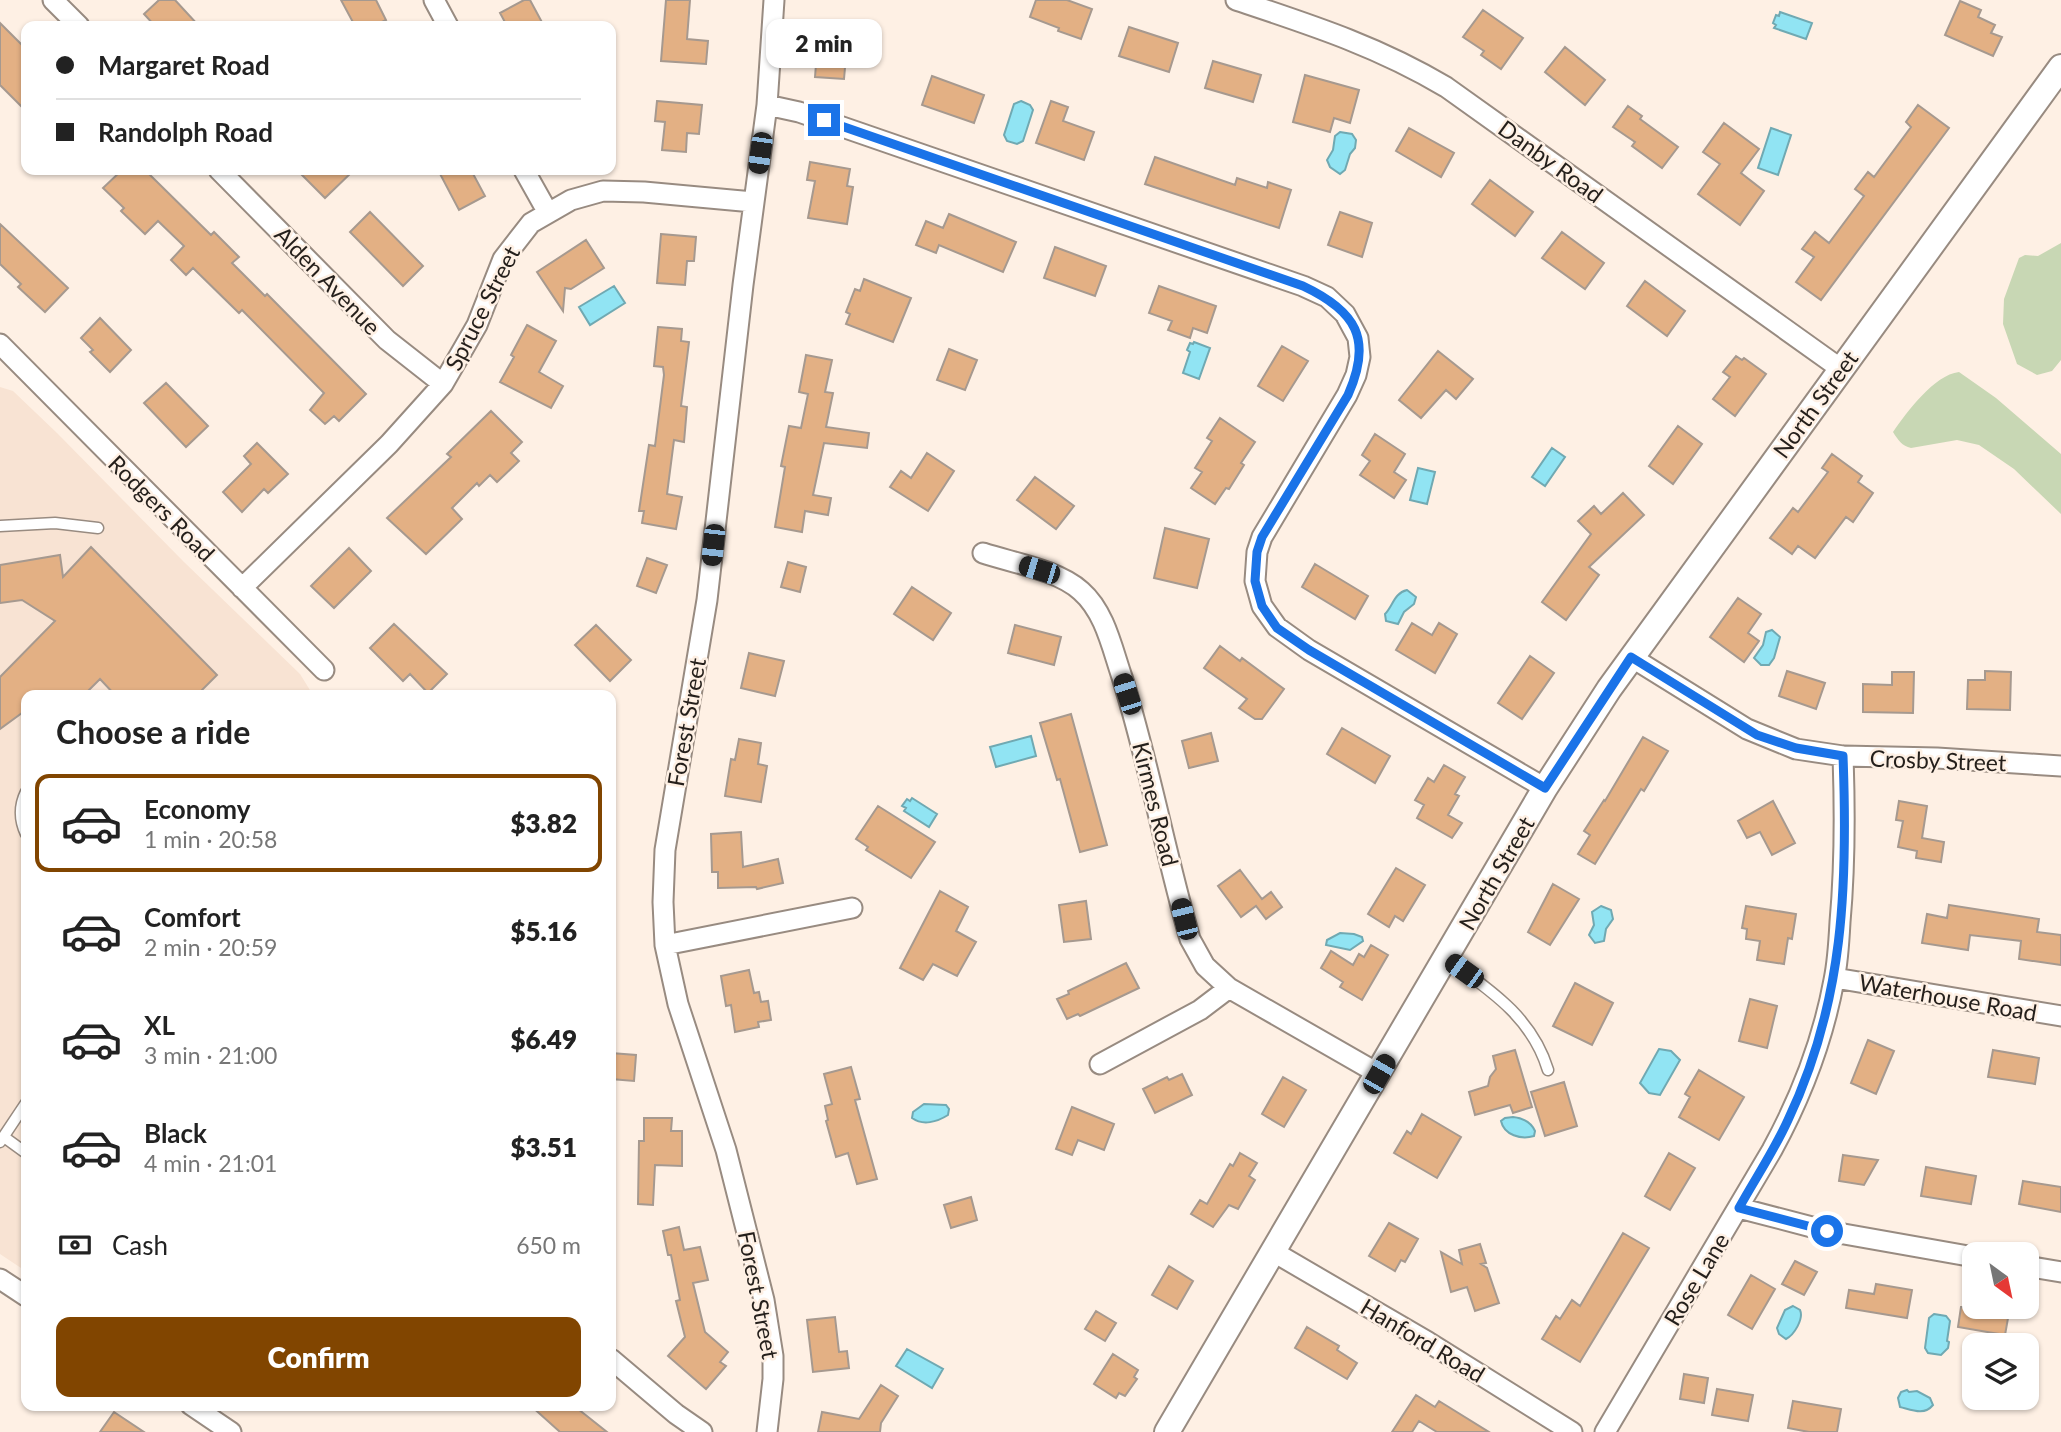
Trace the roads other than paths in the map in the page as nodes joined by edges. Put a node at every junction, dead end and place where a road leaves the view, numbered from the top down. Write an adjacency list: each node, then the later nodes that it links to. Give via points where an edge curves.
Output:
1 (53, 0): 5 (street)
2 (434, 0): 6 (street)
3 (774, 0): 8 (street, Forest Street)
4 (1236, 0): 14 (street, Danby Road, via 1352,39 1446,87)
5 (74, 21)
6 (445, 21)
7 (2061, 67): 14 (street, North Street)
8 (767, 105): 11 (street, Forest Street); 24 (street, via 799,112 1303,286 1334,302 1350,320 1359,348 1356,375 1262,537 1255,567 1262,606 1277,628 1309,650)
9 (224, 175): 15 (street, Alden Avenue, via 387,340)
10 (527, 175): 12 (street)
11 (753, 202): 12 (street, Spruce Street, via 603,191); 26 (street, Forest Street, via 707,600 665,850)
12 (547, 211): 15 (street, Spruce Street, via 524,229 503,259 471,336)
13 (0, 344): 19 (street, Rodgers Road)
14 (1840, 369): 20 (street, North Street)
15 (443, 384): 19 (street, Spruce Street, via 404,429)
16 (0, 526): 17 (lane, via 55,523)
17 (97, 527)
18 (983, 553): 29 (street, Kirmes Road, via 1072,583 1099,615 1135,718 1190,939 1205,966)
19 (242, 588): 21 (street, Rodgers Road)
20 (1631, 657): 22 (street, Crosby Street, via 1757,735); 24 (street, North Street)
21 (324, 670)
22 (1843, 756): 23 (street, Crosby Street); 28 (street, Rose Lane, via 1844,876)
23 (2061, 766)
24 (1545, 788): 27 (street, North Street)
25 (852, 908): 26 (street)
26 (665, 945): 48 (street, Forest Street, via 764,1300 773,1356)
27 (1446, 958): 32 (lane, via 1499,997 1541,1048); 33 (street, North Street)
28 (1835, 978): 30 (street, Waterhouse Road); 37 (street, Rose Lane, via 1800,1093)
29 (1229, 988): 31 (street, via 1200,1010); 33 (street, Kirmes Road)
30 (2061, 1016)
31 (1100, 1064)
32 (1548, 1070)
33 (1379, 1074): 38 (street, North Street)
34 (21, 1110): 35 (lane)
35 (2, 1139): 36 (lane)
36 (21, 1150)
37 (1739, 1208): 39 (street, via 1827,1231); 51 (street, Rose Lane)
38 (1272, 1251): 49 (street, North Street); 50 (street, Hanford Road)
39 (1962, 1254)
40 (2039, 1268): 41 (street)
41 (2061, 1272)
42 (0, 1279): 43 (street)
43 (21, 1292)
44 (616, 1363): 47 (street)
45 (200, 1411): 46 (street)
46 (231, 1432)
47 (702, 1432)
48 (767, 1432)
49 (1167, 1432)
50 (1572, 1432)
51 (1605, 1432)

